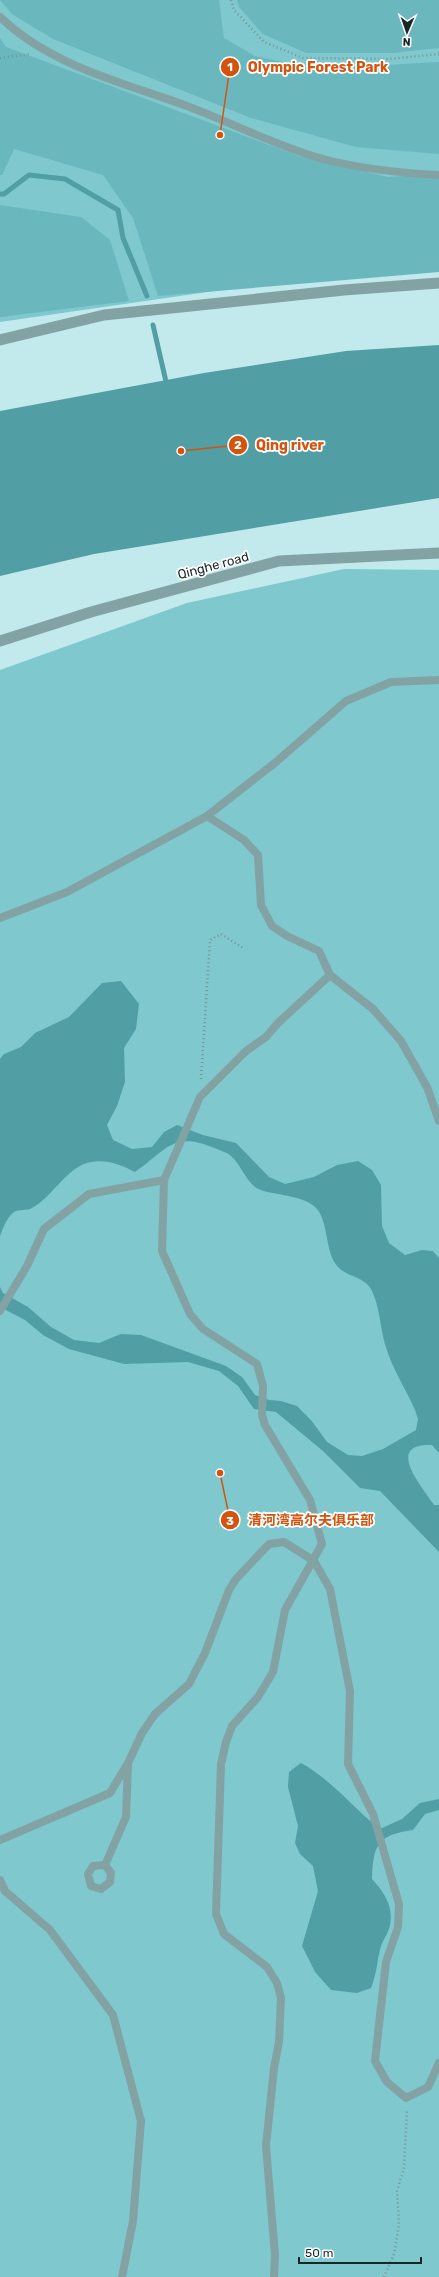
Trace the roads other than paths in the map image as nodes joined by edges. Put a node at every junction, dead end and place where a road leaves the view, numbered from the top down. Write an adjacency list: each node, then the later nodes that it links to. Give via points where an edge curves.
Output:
1 (0, 17): 2 (lane, via 15,32 78,68 186,106 317,157 403,174)
2 (439, 175)
3 (439, 283): 4 (street, via 344,290 104,315)
4 (0, 340)
5 (439, 553): 6 (street, Qinghe road, via 279,562 91,612)
6 (0, 641)
7 (439, 680): 8 (lane, via 391,682 346,701 276,762)
8 (207, 816): 9 (lane, via 67,892); 10 (lane, via 244,840 258,855 261,905 272,926 319,951)
9 (0, 918)
10 (330, 975): 11 (lane, via 373,1009 401,1041 427,1087); 12 (lane, via 266,1037 246,1051 200,1097)
11 (439, 1121)
12 (164, 1180): 13 (lane, via 89,1194 44,1229 27,1266); 14 (lane, via 162,1251 190,1314 203,1329 257,1364 263,1386 262,1415 265,1425 310,1500 322,1544)
13 (0, 1311)
14 (314, 1561): 15 (lane, via 284,1542 270,1544 256,1557 228,1590 205,1653 190,1684 155,1714 142,1733); 19 (lane, via 330,1589 350,1690 348,1764 373,1814 399,1904 398,1927 386,1962 375,2061 387,2082 406,2098 428,2087); 21 (lane, via 285,1610 273,1672 258,1697 232,1726 221,1764 216,1914 224,1934 267,1967 277,1983 281,1998 279,2042 266,2146 275,2255)
15 (128, 1763): 16 (lane, via 110,1793); 17 (lane, via 126,1816)
16 (0, 1840)
17 (105, 1865)
18 (0, 1880): 20 (lane, via 5,1891 50,1930 113,2015 141,2121 133,2221)
19 (439, 2063)
20 (122, 2277)
21 (274, 2277)

